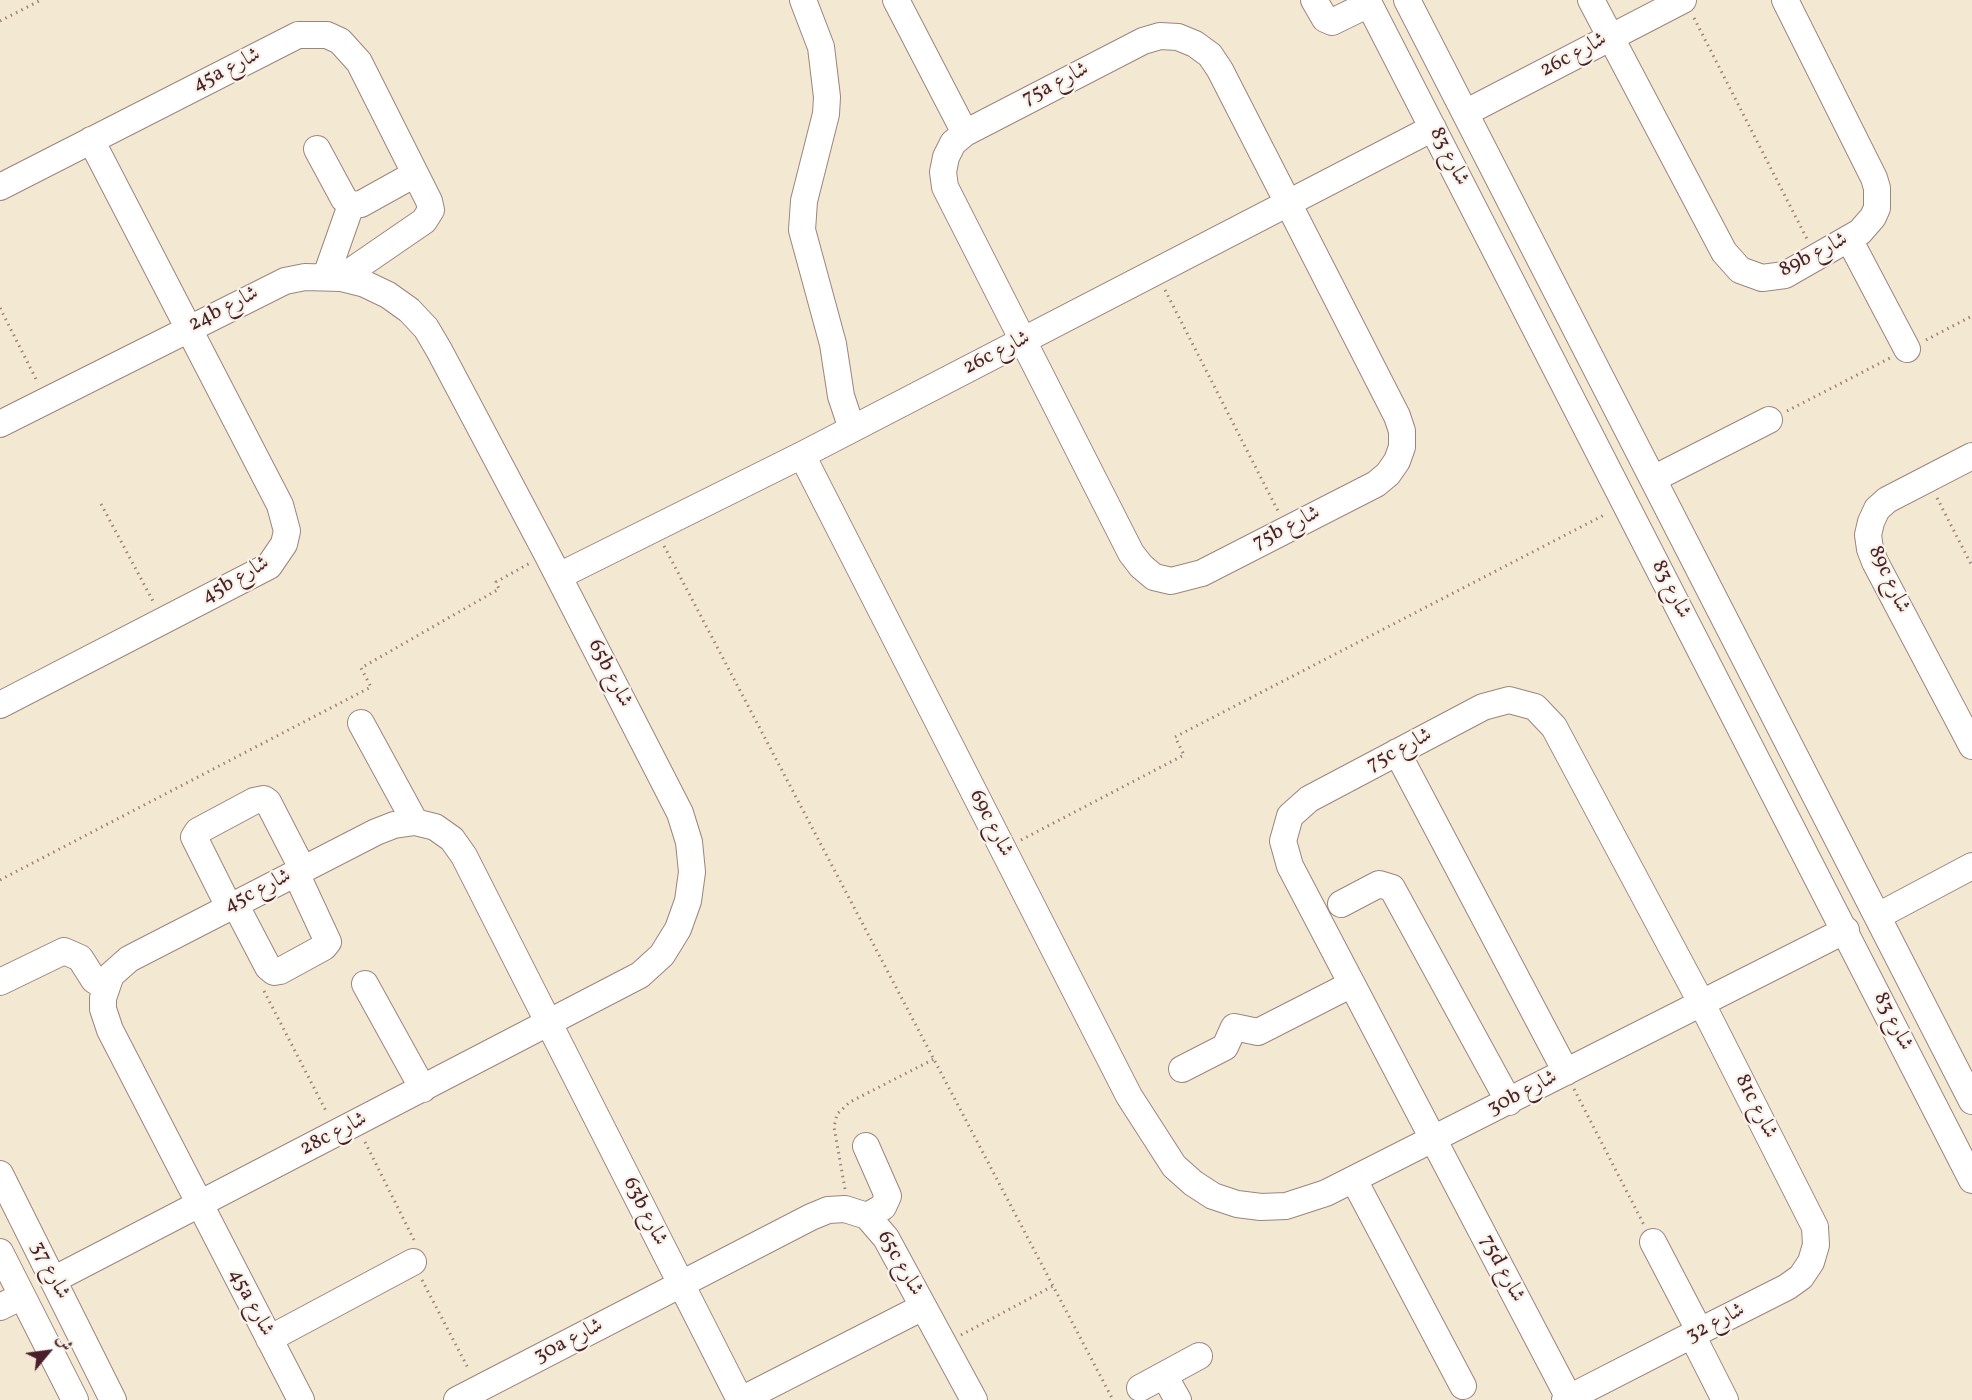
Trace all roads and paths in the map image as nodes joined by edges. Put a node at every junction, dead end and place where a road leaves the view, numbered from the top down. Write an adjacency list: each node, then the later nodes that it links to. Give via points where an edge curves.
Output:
1 (41, 0): 10 (path)
2 (803, 0): 34 (street, via 822,46 827,98 804,201 802,230)
3 (896, 0): 14 (street)
4 (1314, 0): 8 (street, via 1325,19 1332,22)
5 (1407, 0): 12 (street, شارع 83)
6 (1591, 0): 11 (street, 89b شارع)
7 (1785, 0): 21 (street, 89b شارع, via 1877,188 1873,217)
8 (1368, 2): 13 (street, شارع 83)
9 (1687, 5): 11 (street, 26c شارع); 22 (path)
10 (0, 21)
11 (1610, 38): 12 (street, 26c شارع); 22 (street, 89b شارع, via 1731,262 1750,275 1773,278)
12 (1465, 113): 38 (street, شارع 83)
13 (1433, 128): 19 (street, 26c شارع); 40 (street, شارع 83)
14 (965, 133): 19 (street, 75a شارع, via 1143,41 1160,36 1178,37 1210,55); 28 (street, 75a شارع, via 953,143 946,157 945,187)
15 (91, 140): 17 (street, 45a شارع, via 298,35 327,35 340,41 358,63); 18 (street, 45a شارع); 27 (street)
16 (316, 149): 20 (street)
17 (415, 174): 20 (street, via 361,204); 24 (street, 45a شارع, via 430,205 427,218)
18 (0, 187)
19 (1290, 202): 23 (street, 26c شارع); 42 (street, 75b شارع, via 1397,416 1402,447 1397,462 1376,484)
20 (351, 205): 24 (street)
21 (1849, 239): 22 (street, 89b شارع); 29 (street)
22 (1816, 257)
23 (1155, 272): 28 (street, 26c شارع); 42 (path)
24 (333, 277): 27 (street, 24b شارع, via 285,281); 30 (street, 24b شارع, via 365,284 395,300 426,328)
25 (0, 308): 31 (path)
26 (1972, 316): 29 (path)
27 (189, 328): 31 (street, 24b شارع); 47 (street, 45b شارع, via 280,505 287,531 284,544 269,566)
28 (1023, 341): 34 (street, 26c شارع); 42 (street, 75b شارع, via 1131,553 1154,577 1171,581 1202,573)
29 (1907, 349): 32 (path)
30 (439, 350): 43 (street, 65b شارع)
31 (47, 400): 33 (street, 24b شارع)
32 (1768, 420): 38 (street)
33 (0, 424)
34 (852, 429): 35 (street, 26c شارع)
35 (802, 455): 41 (street, 26c شارع); 54 (street, 69c شارع)
36 (1972, 456): 37 (street, 89c شارع)
37 (1927, 478): 44 (path); 51 (street, 89c شارع, via 1877,509 1869,528 1870,549)
38 (1653, 479): 48 (street, شارع 83)
39 (101, 504): 47 (path)
40 (1625, 504): 46 (street, شارع 83); 54 (path, via 1175,737 1184,755)
41 (655, 528): 45 (street, 26c شارع); 70 (path)
42 (1288, 529)
43 (548, 554): 45 (street, 65b شارع); 57 (path, via 496,582 499,590 361,668 371,687)
44 (1972, 566)
45 (559, 576): 67 (street, 65b شارع, via 680,813 689,842 692,872 688,901 678,929 662,954)
46 (1666, 584): 48 (street, via 1690,602 1746,702 1757,703); 61 (street, شارع 83)
47 (164, 621): 49 (street, 45b شارع)
48 (1762, 692): 60 (street, شارع 83)
49 (0, 705)
50 (361, 723): 53 (street)
51 (1972, 746)
52 (1397, 752): 65 (street, 75c شارع, via 1298,806 1285,828 1283,841 1290,866); 68 (street, 75c شارع, via 1496,702 1523,702 1546,716); 72 (street)
53 (415, 822): 56 (street, 45c شارع, via 376,832); 69 (street, via 435,827 452,839 464,856)
54 (1003, 849): 82 (street, 69c شارع, via 1129,1096 1174,1166)
55 (1972, 866): 60 (street)
56 (299, 871): 59 (street, 45c شارع); 59 (street, via 328,942 280,971 268,967); 59 (street, via 268,802 254,801 198,831 194,837)
57 (0, 880)
58 (1341, 904): 75 (street, via 1379,884 1392,888)
59 (232, 905): 66 (street, 45c شارع, via 129,959 111,975)
60 (1878, 916): 74 (street, شارع 83)
61 (1846, 930): 68 (street, 30b شارع); 81 (street, شارع 83)
62 (0, 982): 66 (street, via 64,951 80,958 94,981)
63 (261, 984): 76 (path)
64 (365, 984): 73 (street)
65 (1352, 984): 71 (street, via 1258,1032 1234,1027 1225,1047); 77 (street, 75c شارع)
66 (105, 987): 83 (street, via 105,1020)
67 (615, 991): 69 (street, 28c شارع)
68 (1702, 1004): 72 (street, 30b شارع); 84 (street, 81c شارع)
69 (548, 1024): 73 (street, 28c شارع); 90 (street, 63b شارع)
70 (934, 1059): 85 (path, via 850,1102 837,1114 834,1127 845,1190); 91 (path)
71 (1182, 1069)
72 (1566, 1072): 75 (street, 30b شارع); 86 (path)
73 (423, 1089): 76 (street, 28c شارع)
74 (1972, 1101)
75 (1509, 1102): 77 (street, 30b شارع)
76 (338, 1133): 83 (street, 28c شارع)
77 (1434, 1140): 80 (street, 30b شارع); 101 (street, 75d شارع)
78 (866, 1146): 85 (street, via 888,1196 883,1206)
79 (0, 1174): 89 (street, شارع 37)
80 (1354, 1180): 82 (street, 30b شارع, via 1308,1200 1261,1207 1214,1196); 99 (street)
81 (1972, 1180)
82 (1193, 1183)
83 (199, 1205): 89 (street, 28c شارع); 95 (street, 45a شارع)
84 (1809, 1210): 94 (street, شارع 32, via 1816,1245 1801,1276)
85 (856, 1213): 90 (street, via 828,1210); 93 (street, 65c شارع, via 886,1238)
86 (1653, 1242): 94 (street)
87 (0, 1252): 92 (street, شارع 37)
88 (413, 1262): 95 (street)
89 (53, 1280): 103 (street, شارع 37)
90 (680, 1284): 105 (street, 30a شارع); 106 (street, 63b شارع)
91 (1053, 1286): 96 (path); 108 (path)
92 (11, 1302): 102 (street, شارع 37)
93 (923, 1306): 96 (street, 65c شارع); 106 (street)
94 (1696, 1334): 101 (street, شارع 32); 110 (street)
95 (269, 1339): 104 (street, 45a شارع)
96 (944, 1344): 107 (street, 65c شارع)
97 (1199, 1356): 98 (street)
98 (1164, 1375): 100 (street); 109 (street)
99 (1463, 1386)
100 (1140, 1388)
101 (1567, 1399)
102 (75, 1400)
103 (113, 1400)
104 (301, 1400)
105 (457, 1400)
106 (741, 1400)
107 (974, 1400)
108 (1113, 1400)
109 (1178, 1400)
110 (1725, 1400)

